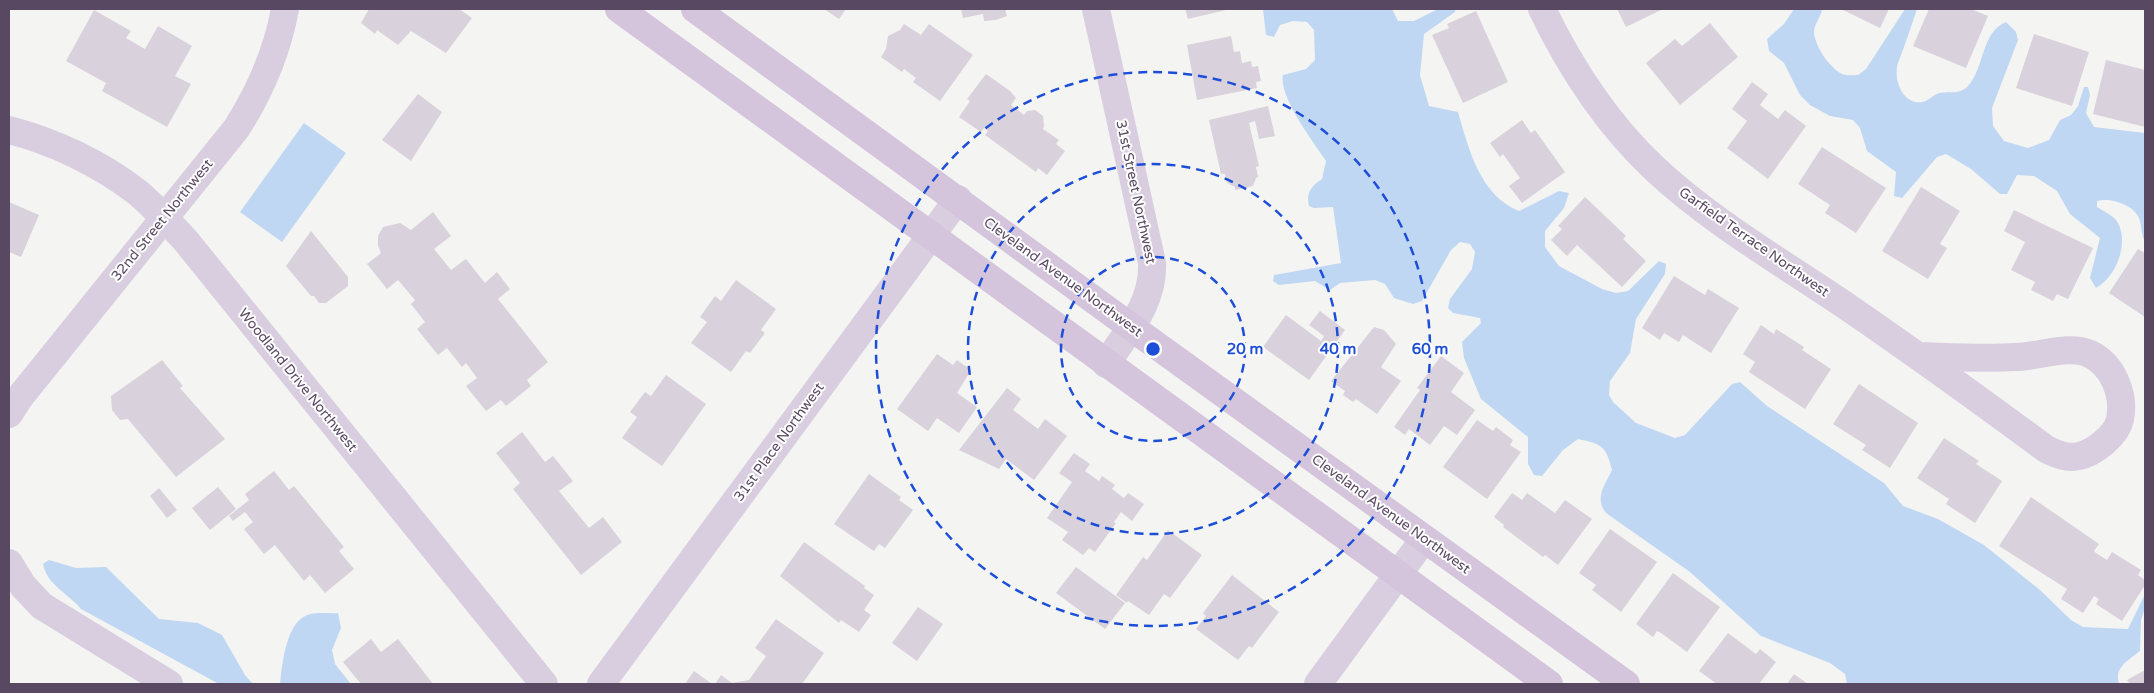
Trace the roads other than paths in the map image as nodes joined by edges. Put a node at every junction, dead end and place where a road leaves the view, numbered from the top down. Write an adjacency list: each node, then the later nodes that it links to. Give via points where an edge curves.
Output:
1 (285, 9): 8 (street, 32nd Street Northwest, via 272,56 255,99 236,129)
2 (622, 9): 9 (main road)
3 (695, 9): 7 (main road, Cleveland Avenue Northwest)
4 (1096, 9): 10 (street, 31st Street Northwest, via 1152,263 1153,279 1148,296)
5 (1542, 9): 11 (street, Garfield Terrace Northwest, via 1586,87 1655,169 1722,224)
6 (9, 130): 8 (street, Woodland Drive Northwest, via 41,140 95,166 136,191)
7 (958, 199): 9 (street, 31st Place Northwest); 10 (main road, Cleveland Avenue Northwest)
8 (163, 217): 13 (street, 32nd Street Northwest); 18 (street, Woodland Drive Northwest, via 186,241)
9 (931, 235): 12 (main road); 19 (street, 31st Place Northwest)
10 (1131, 327): 12 (street, 31st Street Northwest); 14 (main road, Cleveland Avenue Northwest)
11 (1919, 356): 11 (street, Garfield Terrace Northwest, via 2046,450 2062,456 2079,456 2094,449 2109,438 2120,420 2117,383 2105,364 2089,354 2070,351 2018,357)
12 (1106, 364): 16 (main road)
13 (9, 414)
14 (1424, 539): 16 (street); 22 (main road, Cleveland Avenue Northwest)
15 (9, 563): 17 (street, via 23,586 42,606)
16 (1398, 574): 20 (street); 21 (main road)
17 (169, 684)
18 (544, 684)
19 (601, 684)
20 (1318, 684)
21 (1549, 684)
22 (1626, 684)

